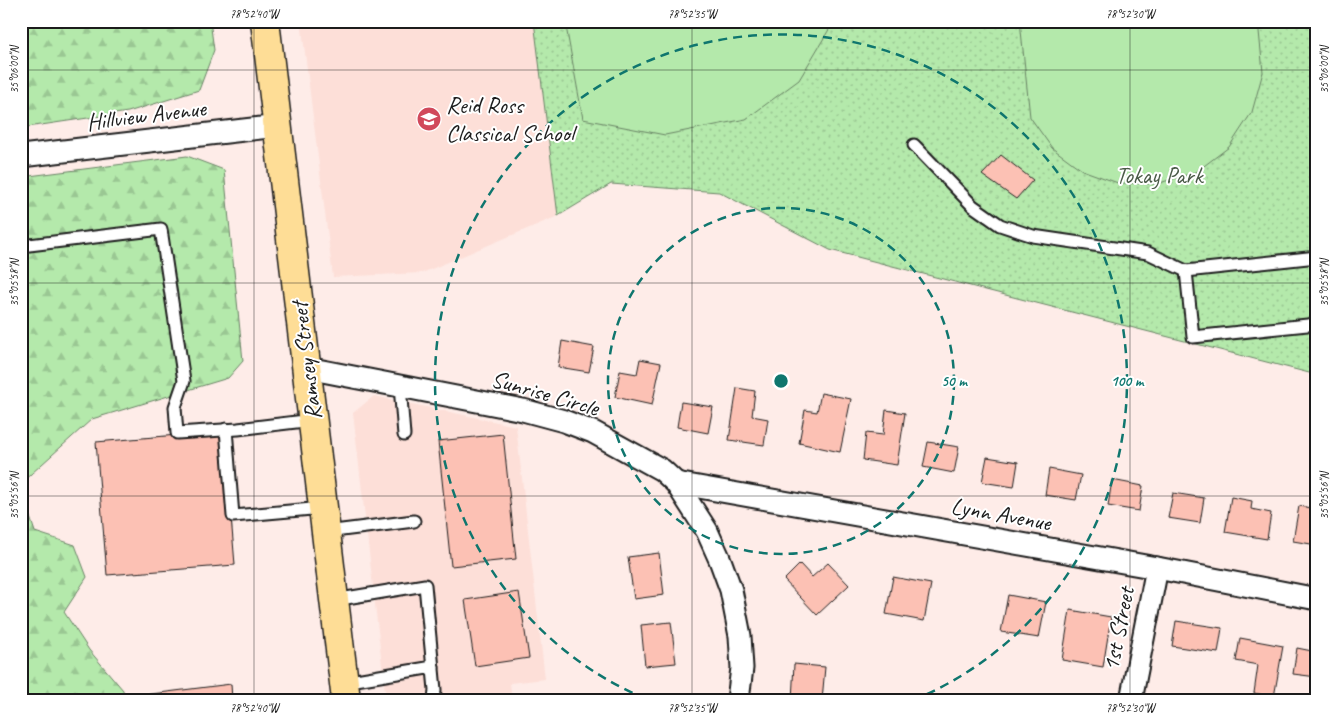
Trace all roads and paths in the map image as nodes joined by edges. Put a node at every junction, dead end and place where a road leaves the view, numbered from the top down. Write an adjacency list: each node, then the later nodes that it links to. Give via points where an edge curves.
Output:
1 (265, 21): 2 (main road, Ramsey Street)
2 (278, 126): 4 (street, Hillview Avenue); 9 (main road, Ramsey Street)
3 (914, 145): 7 (lane, via 973,206 1000,225 1033,236 1148,253)
4 (21, 156)
5 (21, 246): 12 (lane, via 161,229 184,380 175,407 177,433)
6 (1317, 257): 7 (lane)
7 (1186, 271): 8 (lane, via 1193,337)
8 (1317, 324)
9 (307, 368): 10 (street, Sunrise Circle); 11 (main road, Ramsey Street)
10 (400, 386): 13 (lane); 14 (street, Sunrise Circle, via 564,421 622,447 662,470)
11 (313, 420): 12 (lane); 15 (main road, Ramsey Street)
12 (226, 429): 15 (lane, via 234,516)
13 (404, 435)
14 (676, 483): 17 (street, Lynn Avenue); 23 (street, Sunrise Circle, via 707,531 731,590 740,636 742,668)
15 (325, 520): 16 (lane); 19 (main road, Ramsey Street)
16 (414, 521)
17 (1156, 568): 18 (street, Lynn Avenue); 24 (street, 1st Street)
18 (1317, 599)
19 (334, 600): 20 (lane, via 424,586); 21 (main road, Ramsey Street)
20 (433, 667): 21 (lane); 22 (lane)
21 (345, 691)
22 (434, 700)
23 (738, 700)
24 (1131, 700)

